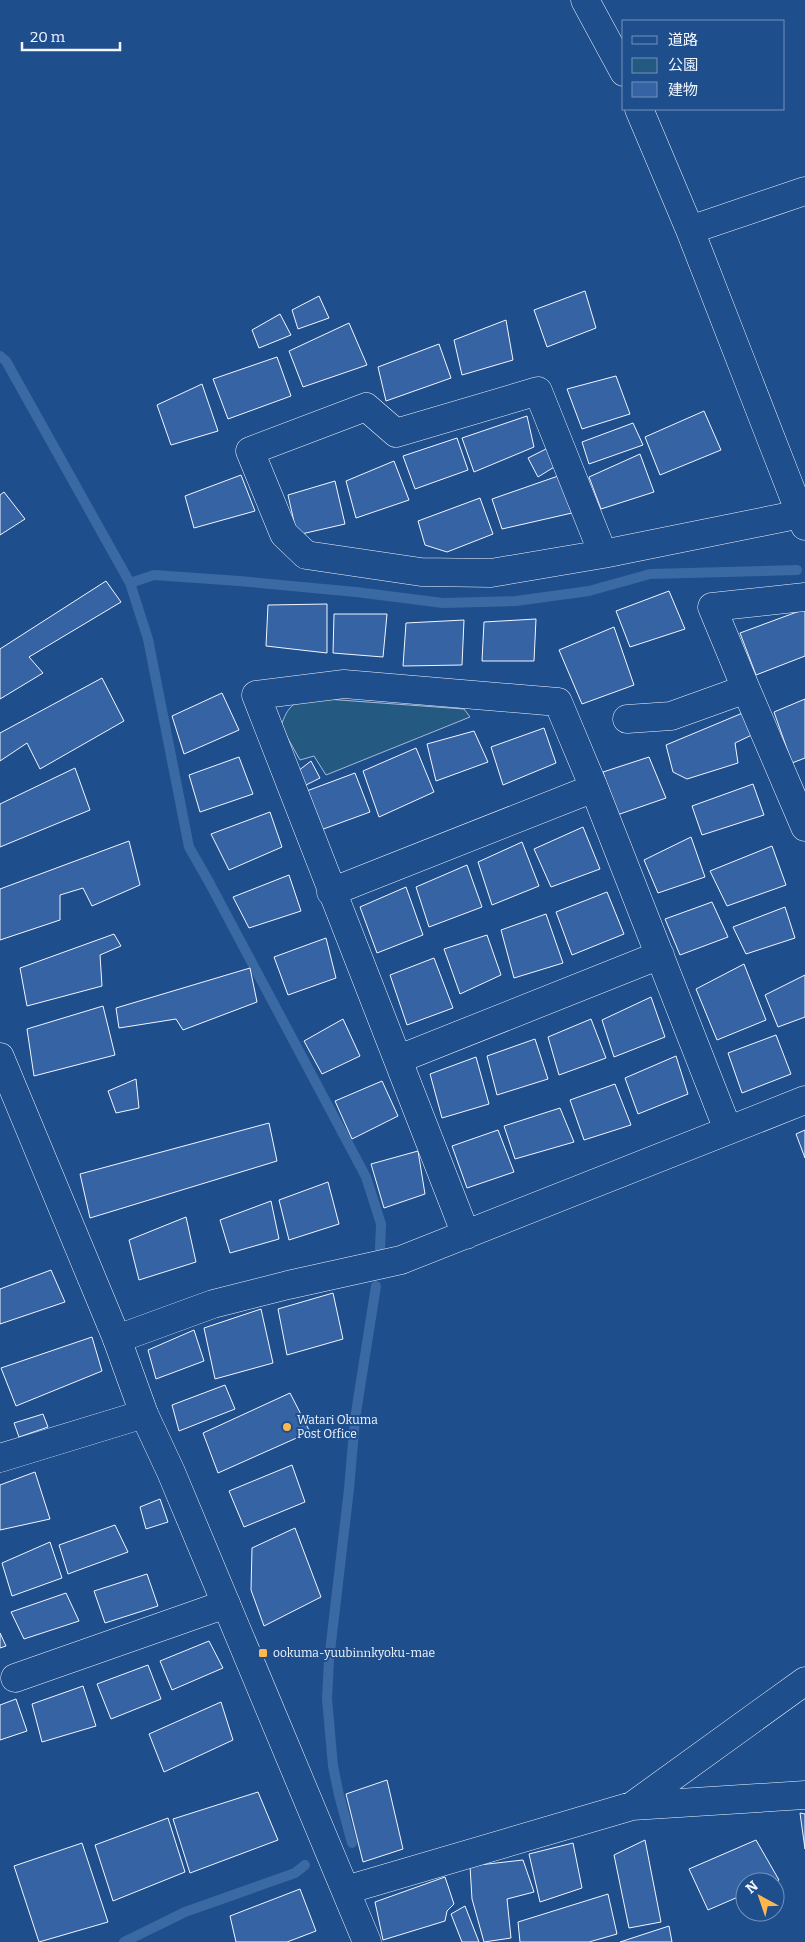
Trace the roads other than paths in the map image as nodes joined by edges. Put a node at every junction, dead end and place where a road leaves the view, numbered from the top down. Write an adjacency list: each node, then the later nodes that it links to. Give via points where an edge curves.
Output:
1 (585, 0): 2 (street)
2 (622, 68)
3 (640, 110): 5 (street)
4 (805, 191): 5 (street)
5 (690, 230): 6 (street)
6 (803, 520): 7 (street)
7 (603, 554): 7 (street, via 491,573 420,572 306,555 284,534 250,452 366,407 396,433 538,391)
8 (805, 597): 9 (street, via 712,608)
9 (746, 689): 10 (street, via 671,716); 12 (street)
10 (627, 719)
11 (594, 788): 14 (street); 14 (street, via 558,702 344,684 256,695); 15 (street)
12 (798, 794): 13 (street)
13 (805, 827)
14 (332, 892): 17 (street)
15 (660, 955): 17 (street); 19 (street)
16 (0, 1057): 21 (street)
17 (399, 1059): 20 (street)
18 (805, 1100): 19 (street)
19 (728, 1130): 20 (street)
20 (466, 1235): 21 (street, via 401,1260 213,1304)
21 (117, 1339): 22 (street)
22 (144, 1414): 23 (street); 24 (street)
23 (0, 1458)
24 (226, 1604): 25 (street); 29 (street)
25 (15, 1678)
26 (805, 1681): 28 (street)
27 (805, 1795): 28 (street)
28 (632, 1806): 29 (street)
29 (346, 1890): 30 (street)
30 (367, 1942)

